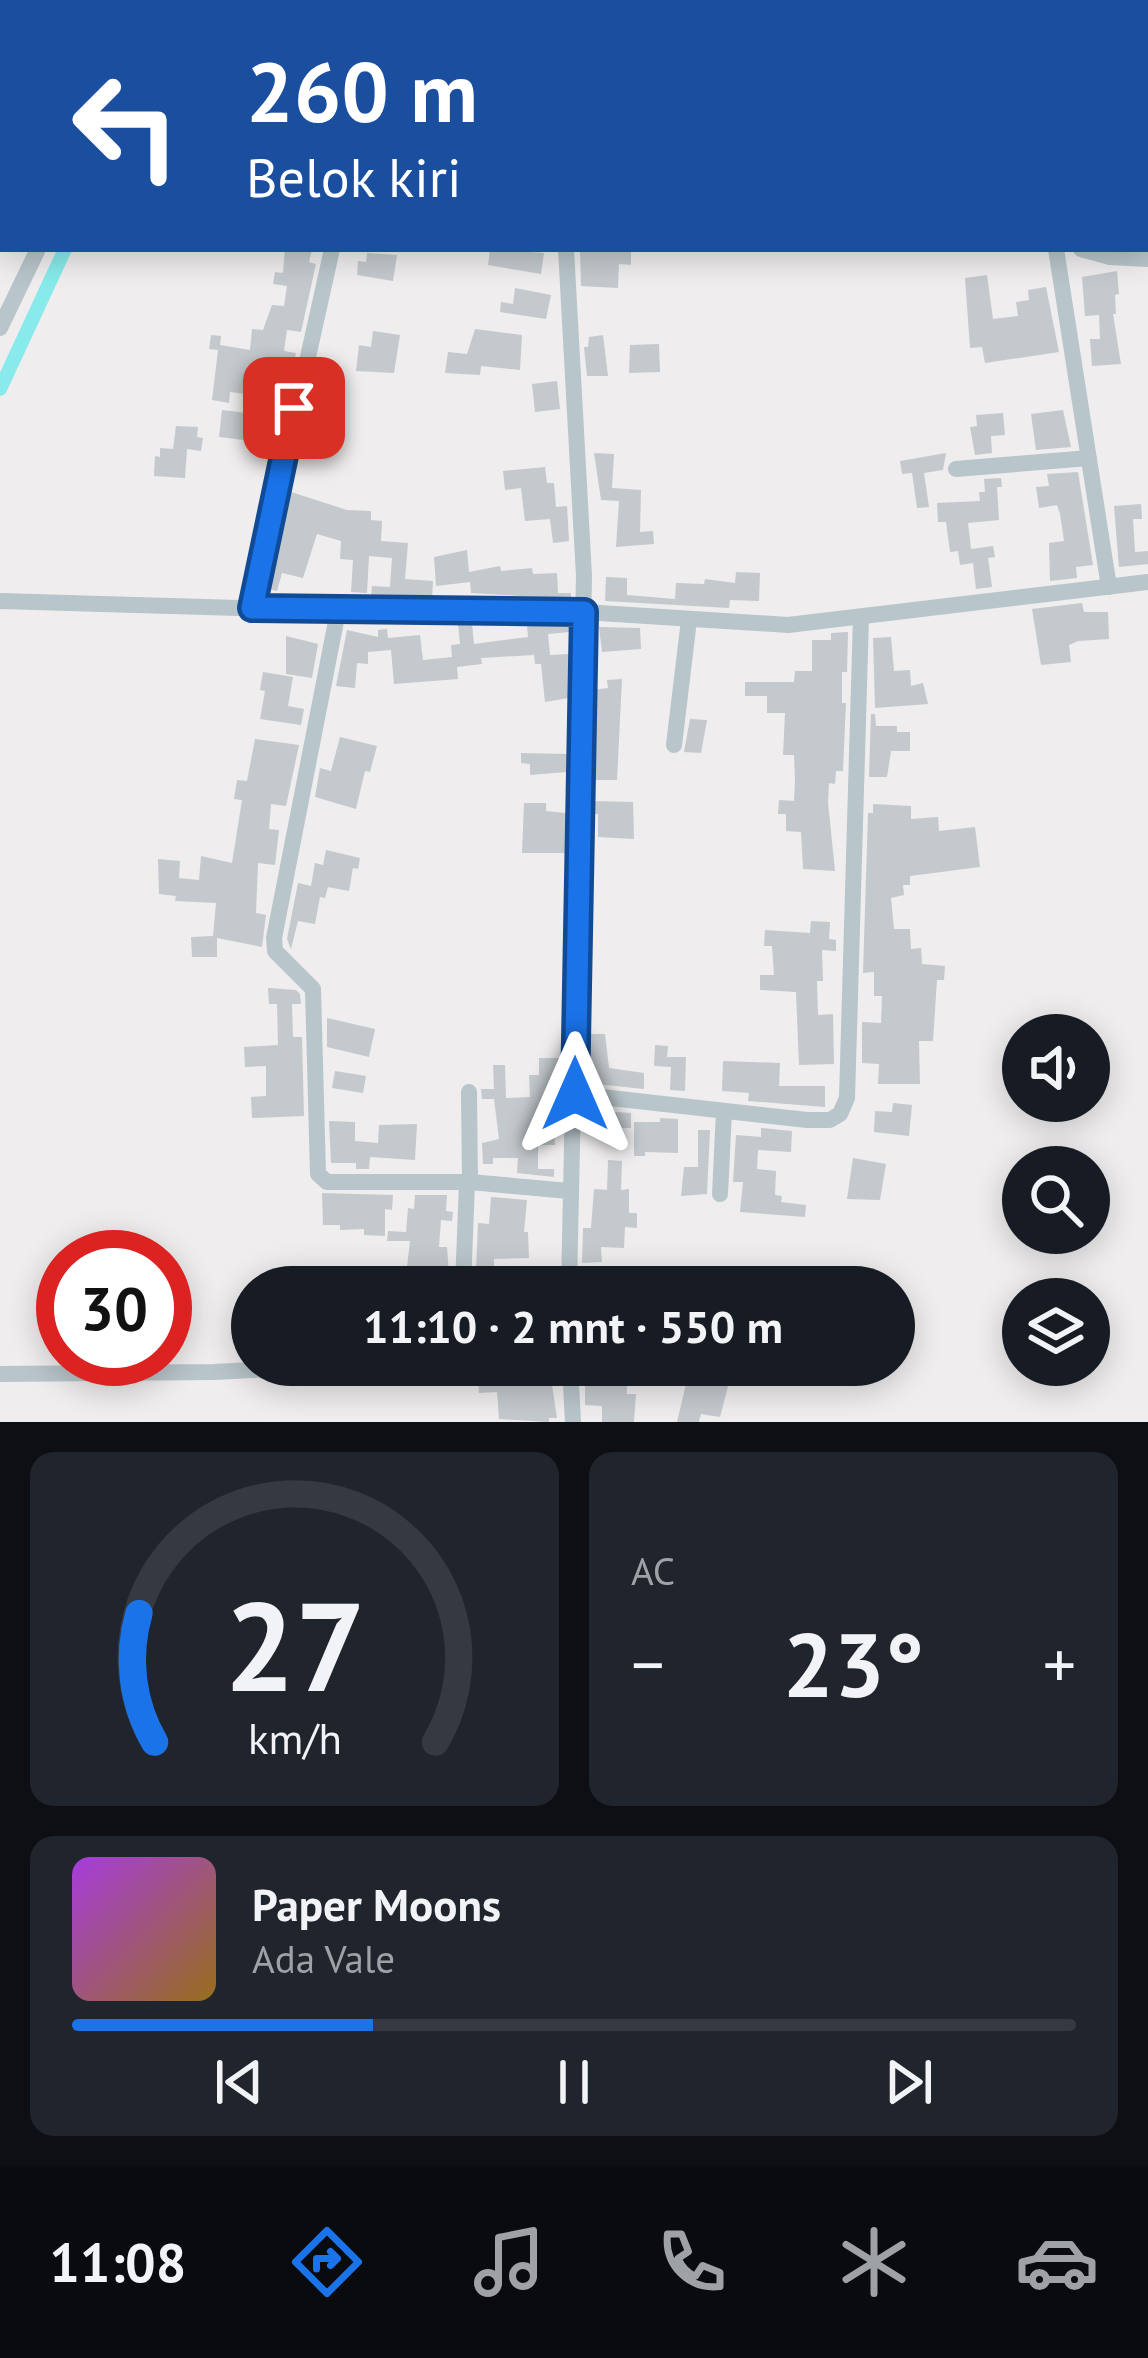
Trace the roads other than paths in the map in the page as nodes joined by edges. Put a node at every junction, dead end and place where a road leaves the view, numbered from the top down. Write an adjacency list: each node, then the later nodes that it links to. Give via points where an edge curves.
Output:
1 (37, 252): 7 (street)
2 (331, 252): 13 (street)
3 (566, 252): 15 (street)
4 (1056, 252): 8 (street)
5 (1093, 252): 6 (street)
6 (1148, 259)
7 (0, 328)
8 (1090, 458): 9 (street); 11 (street)
9 (956, 469)
10 (1148, 581): 11 (street)
11 (1109, 587): 16 (street)
12 (0, 601): 13 (street)
13 (252, 608): 14 (street)
14 (338, 611): 15 (street); 22 (street, via 274,938 275,950 313,988 317,1174 327,1182)
15 (584, 612): 17 (street); 20 (street)
16 (861, 617): 17 (street, via 788,625); 21 (street, via 848,1098 830,1120)
17 (689, 620): 18 (street)
18 (674, 745)
19 (469, 1093): 22 (street)
20 (575, 1094): 21 (street); 23 (street)
21 (724, 1111): 24 (street)
22 (468, 1182): 23 (street); 25 (street)
23 (569, 1191): 26 (street)
24 (720, 1194)
25 (464, 1266)
26 (569, 1266)
27 (231, 1372): 28 (street)
28 (0, 1374)
29 (571, 1386): 30 (street)
30 (573, 1422)

